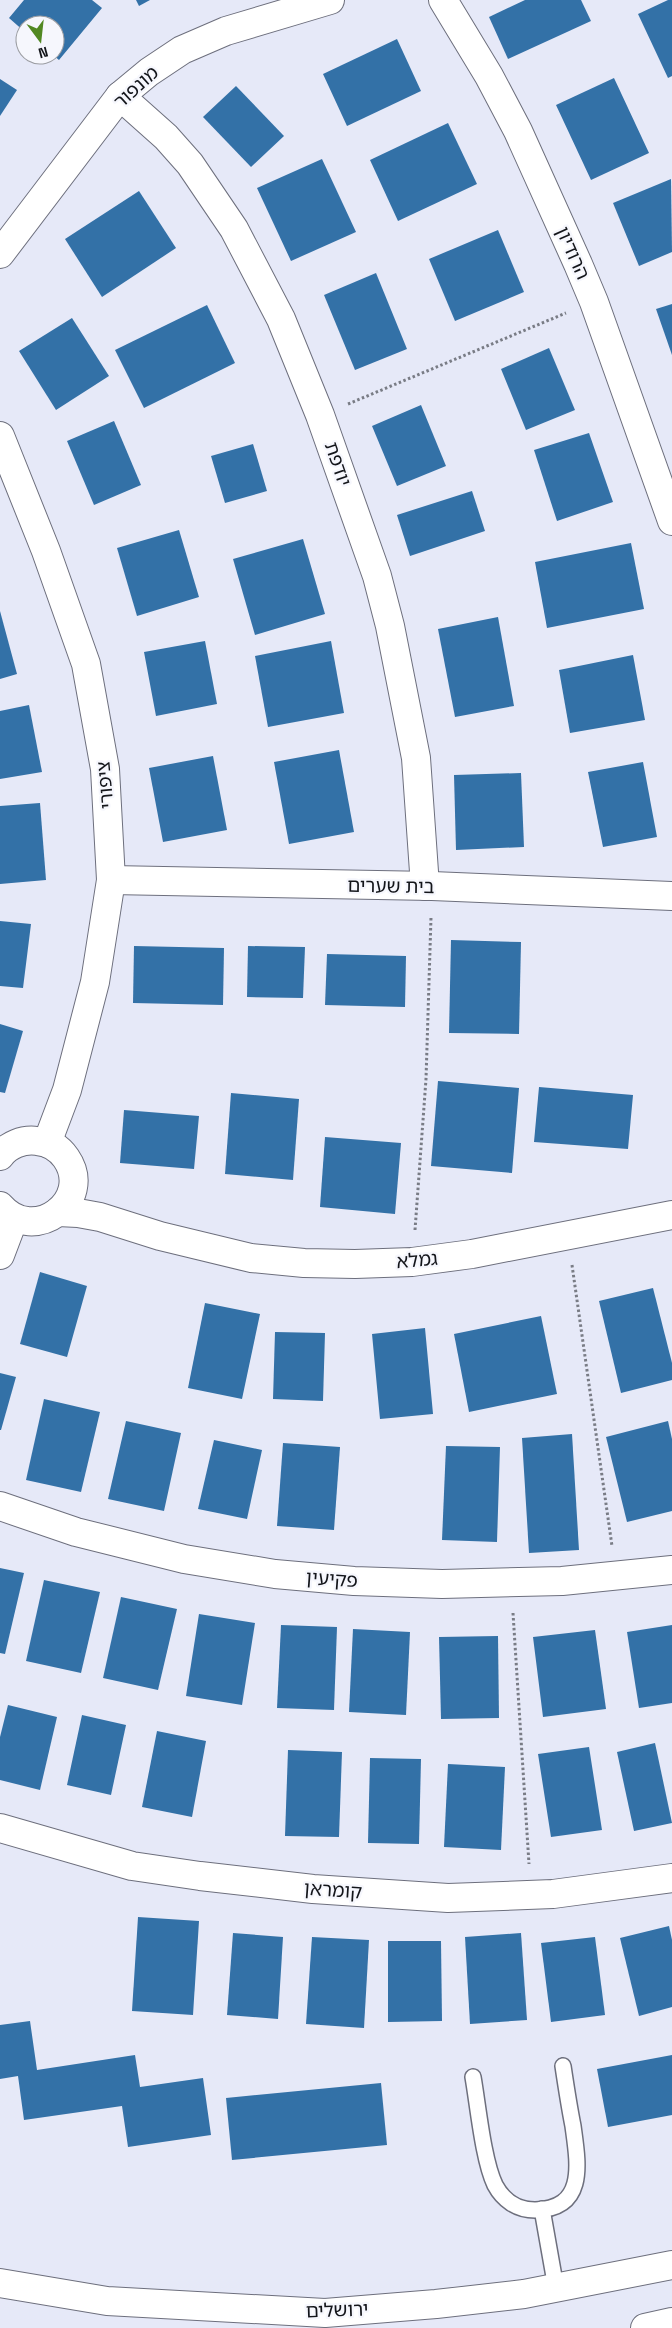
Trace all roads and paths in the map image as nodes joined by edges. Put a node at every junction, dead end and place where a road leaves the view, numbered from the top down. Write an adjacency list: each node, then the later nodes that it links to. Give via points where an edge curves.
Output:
1 (330, 0): 3 (street, מונפור, via 226,30 182,50)
2 (443, 0): 5 (street, הרודיון, via 518,131)
3 (120, 96): 4 (street, מונפור); 6 (street, יודפת, via 166,137 190,164 234,229 281,319)
4 (0, 254)
5 (594, 302): 6 (path); 8 (street, הרודיון)
6 (320, 415): 10 (street, יודפת, via 377,576 390,626 416,758)
7 (0, 436): 9 (street, ציפורי, via 86,664 106,769)
8 (672, 521)
9 (111, 880): 10 (street, בית שערים); 12 (street, ציפורי, via 95,982 67,1090)
10 (429, 886): 11 (street, בית שערים); 21 (path, via 426,1087)
11 (672, 896)
12 (47, 1143): 13 (street, via 26,1141); 14 (street, via 68,1161)
13 (2, 1152)
14 (73, 1186): 16 (street, via 69,1198); 19 (street, גמלא, via 113,1215)
15 (7, 1212): 16 (street, via 27,1221 39,1221); 20 (street)
16 (58, 1212): 19 (street, גמלא, via 100,1217)
17 (672, 1215): 18 (street, גמלא)
18 (568, 1235): 21 (street, גמלא); 24 (path)
19 (160, 1236): 21 (street, גמלא, via 260,1259 304,1263)
20 (0, 1255)
21 (412, 1262)
22 (0, 1506): 25 (street, פקיעין, via 76,1532 184,1560 275,1574 442,1584)
23 (672, 1570): 24 (street, פקיעין)
24 (616, 1576): 25 (street, פקיעין)
25 (511, 1582): 28 (path)
26 (0, 1828): 28 (street, קומראן, via 132,1866 200,1876 313,1889 438,1897)
27 (672, 1878): 28 (street, קומראן)
28 (531, 1895)
29 (563, 2066): 31 (lane, via 578,2159 577,2178 568,2198)
30 (473, 2077): 31 (lane, via 490,2169 496,2185 504,2197 518,2207)
31 (542, 2209): 34 (lane)
32 (672, 2265): 34 (street, ירושלים)
33 (0, 2283): 34 (street, ירושלים, via 107,2301 325,2313 436,2304)
34 (556, 2288)
35 (672, 2322): 36 (street)
36 (645, 2328)

